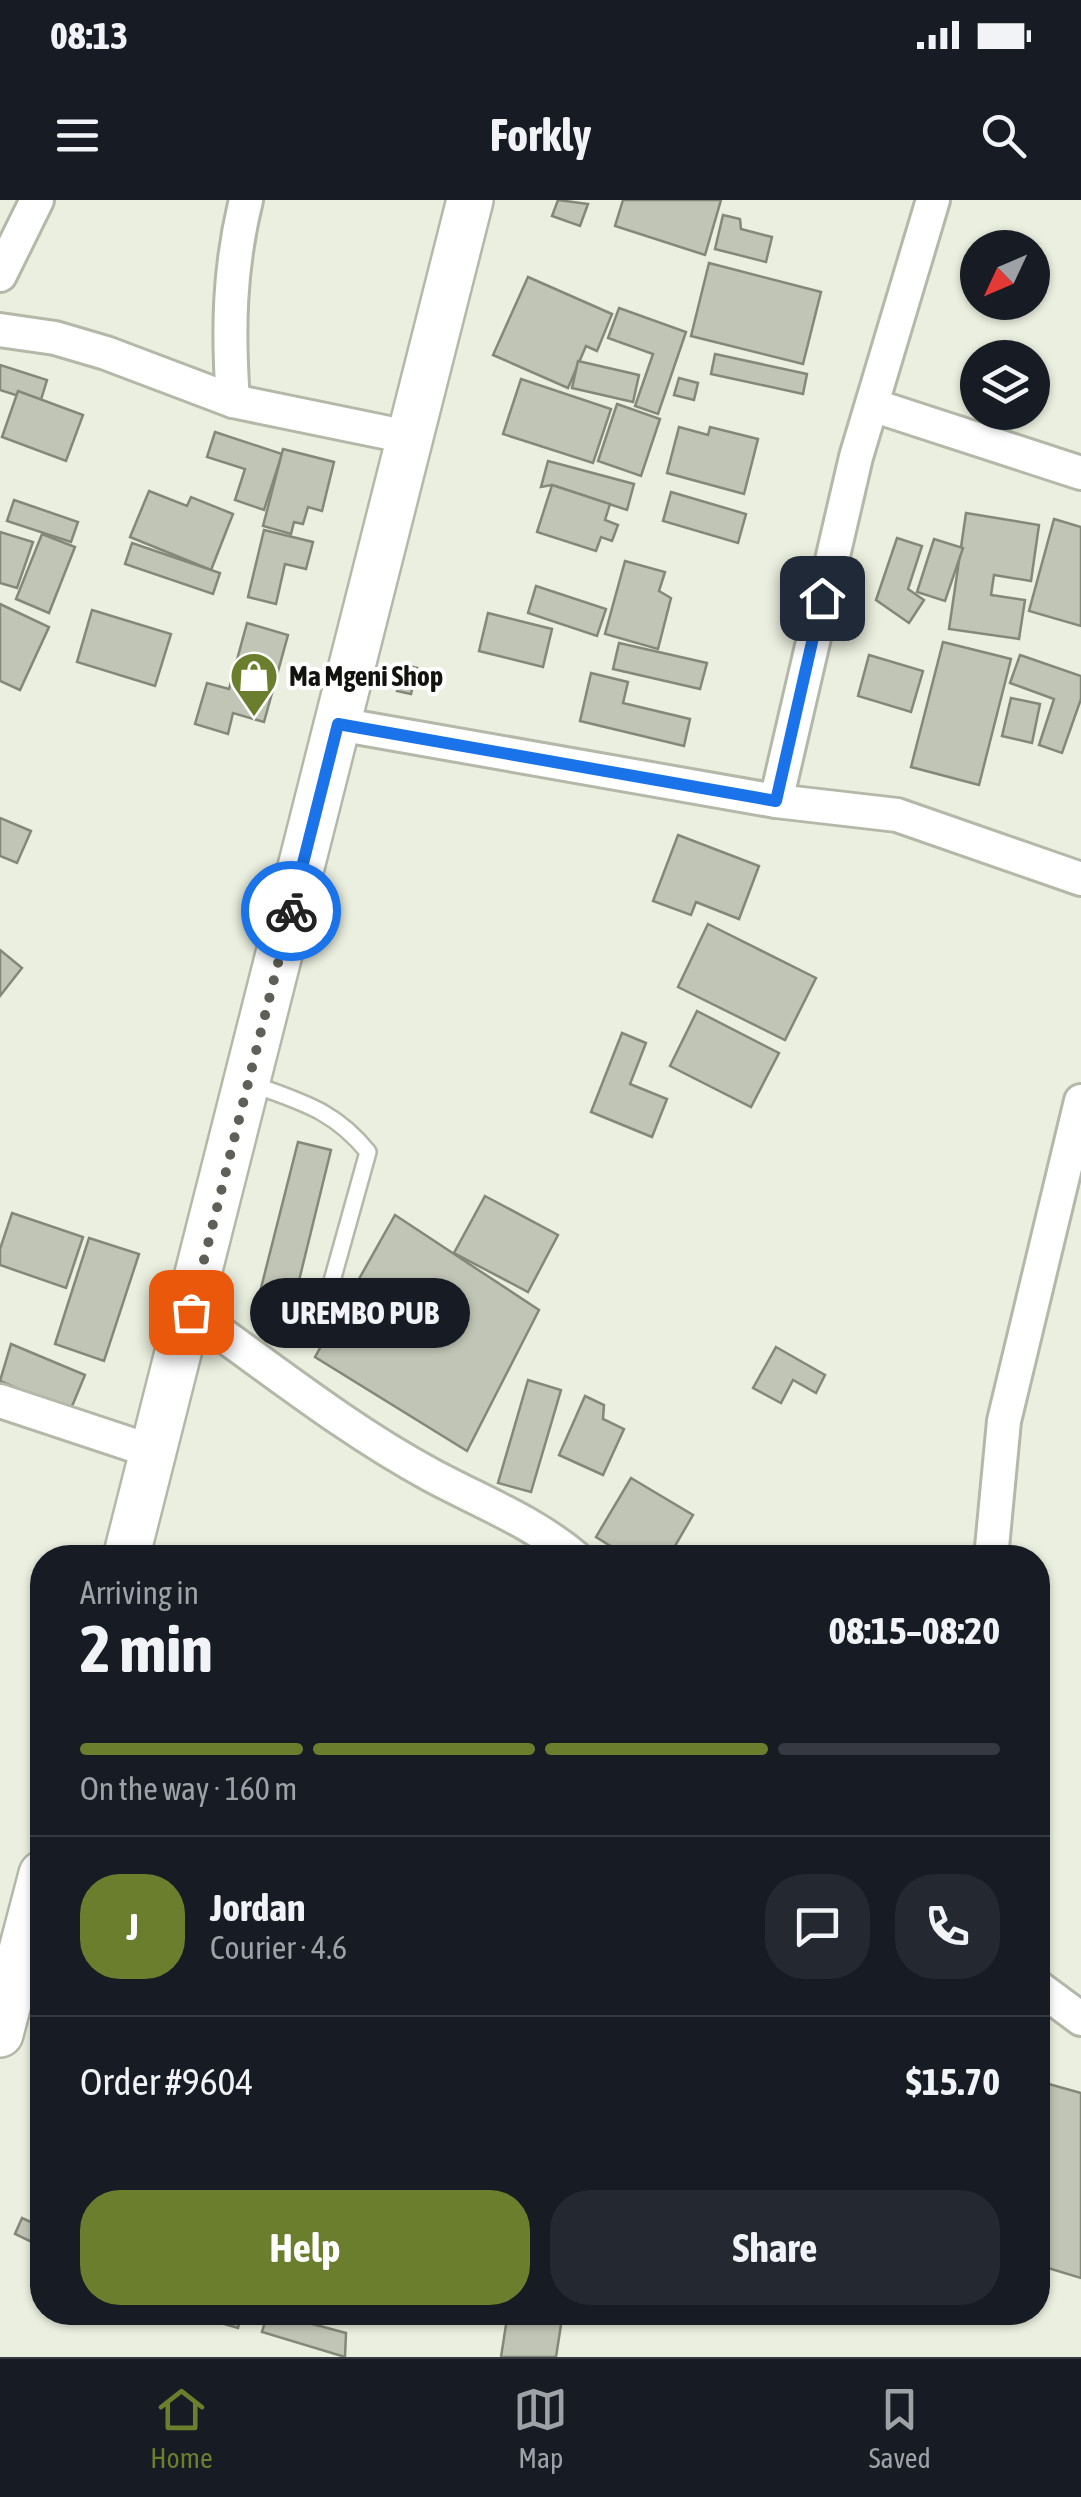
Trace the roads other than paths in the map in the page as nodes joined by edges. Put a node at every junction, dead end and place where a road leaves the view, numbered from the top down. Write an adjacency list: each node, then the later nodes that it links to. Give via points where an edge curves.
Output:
1 (37, 200): 5 (street)
2 (246, 200): 7 (street, via 228,318)
3 (470, 200): 9 (street)
4 (933, 200): 8 (street)
5 (0, 275)
6 (0, 330): 7 (street, via 106,353)
7 (233, 402): 9 (street)
8 (872, 405): 10 (street); 12 (street)
9 (413, 438): 11 (street)
10 (1081, 473)
11 (338, 724): 12 (street); 14 (street)
12 (776, 801): 13 (street, via 897,815)
13 (1081, 879)
14 (248, 1082): 16 (lane, via 323,1110 368,1152); 17 (street)
15 (1081, 1101): 22 (street, via 1004,1421)
16 (332, 1281)
17 (191, 1312): 19 (street); 21 (street, via 348,1423)
18 (0, 1402): 19 (street)
19 (154, 1452): 20 (street)
20 (129, 1545)
21 (560, 1545)
22 (992, 1545)
23 (30, 1920): 26 (street)
24 (1050, 1996): 25 (street)
25 (1081, 2019)
26 (0, 2034)

